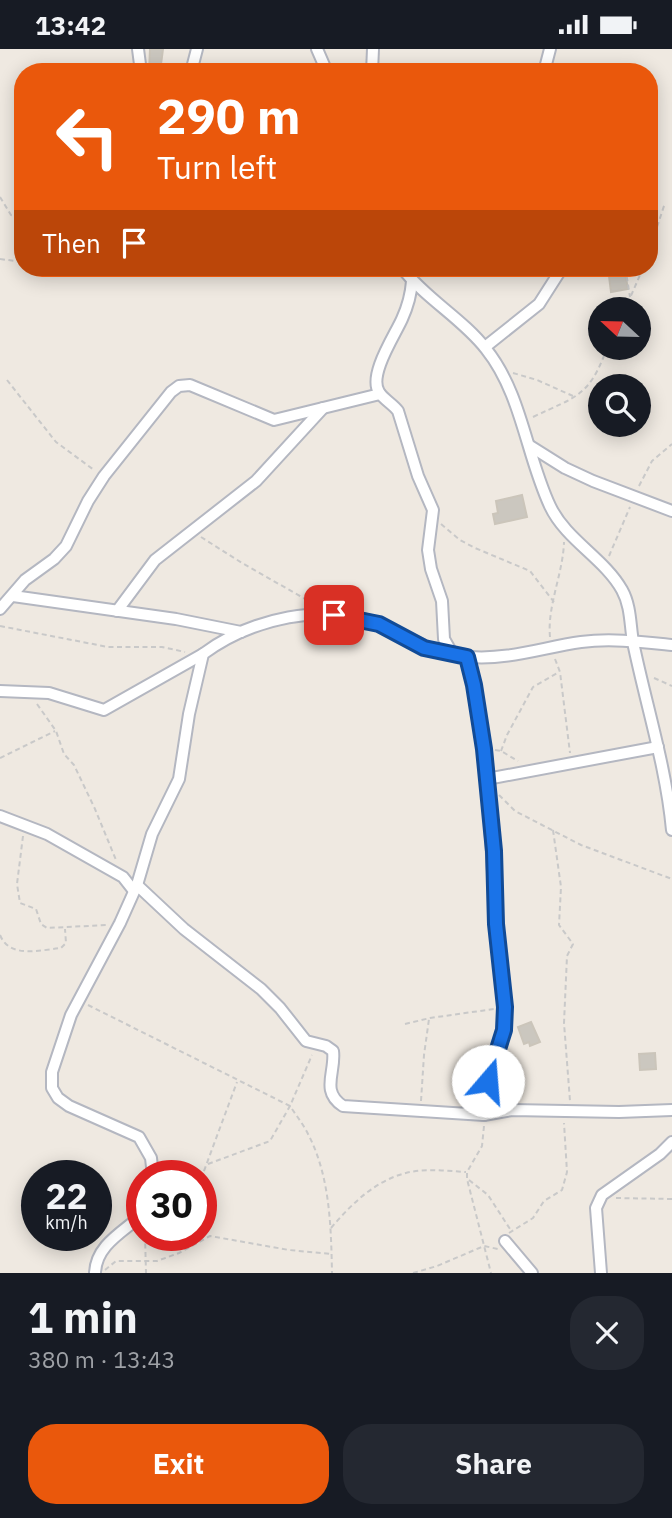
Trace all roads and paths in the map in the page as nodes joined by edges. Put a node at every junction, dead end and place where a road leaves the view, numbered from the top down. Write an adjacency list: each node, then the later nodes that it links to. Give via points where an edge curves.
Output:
1 (0, 197): 3 (path)
2 (665, 203): 4 (path)
3 (14, 216)
4 (658, 224)
5 (409, 277): 9 (street)
6 (556, 277): 12 (street, via 539,304)
7 (627, 277): 10 (path)
8 (639, 277): 11 (path)
9 (412, 281): 12 (street); 16 (street, via 410,299 380,363 376,387)
10 (630, 297)
11 (630, 297)
12 (485, 347): 14 (street)
13 (602, 361): 17 (path, via 591,383)
14 (499, 367): 17 (path); 19 (street)
15 (7, 380): 22 (path, via 56,442)
16 (380, 394): 18 (street); 25 (street, via 401,418)
17 (575, 396): 19 (path)
18 (323, 408): 22 (street, via 274,420 190,385 179,386); 26 (street, via 256,481)
19 (522, 422): 21 (street)
20 (672, 444): 23 (path, via 652,461)
21 (530, 446): 23 (street, via 579,474); 28 (street, via 552,510)
22 (104, 476): 29 (street, via 66,546)
23 (635, 495): 24 (street); 28 (path)
24 (672, 511)
25 (434, 516): 30 (path, via 467,544 530,571); 40 (street, via 428,550 442,600 444,639)
26 (191, 531): 32 (street, via 155,560); 33 (path)
27 (562, 535): 30 (path, via 564,549)
28 (604, 567): 36 (street, via 625,594)
29 (13, 596): 31 (street); 32 (street)
30 (554, 602): 38 (path, via 549,623)
31 (0, 610)
32 (117, 611): 35 (street)
33 (334, 615): 35 (street, via 274,621); 40 (street, via 379,624 424,648)
34 (0, 627): 39 (path, via 108,647 162,647)
35 (241, 632): 39 (street)
36 (633, 641): 37 (street); 38 (street, via 582,642); 43 (street)
37 (672, 645)
38 (551, 649): 41 (street, via 497,658); 42 (path)
39 (201, 655): 46 (street, via 104,710 62,695); 61 (street, via 179,779 152,834)
40 (453, 655): 41 (street)
41 (467, 657): 49 (street)
42 (560, 672): 50 (path, via 533,687); 52 (path)
43 (642, 676): 44 (path); 48 (street)
44 (672, 686)
45 (0, 691): 46 (street)
46 (30, 694): 47 (path)
47 (56, 731): 51 (path); 59 (path)
48 (658, 747): 52 (street); 57 (street)
49 (484, 749): 50 (path); 54 (street)
50 (501, 751): 53 (path)
51 (0, 758)
52 (571, 765): 53 (street)
53 (529, 773): 54 (street)
54 (487, 781): 56 (path, via 515,811); 66 (street)
55 (0, 816): 59 (street, via 47,834)
56 (553, 830): 60 (path, via 596,852); 74 (path, via 561,887 559,925 573,942 566,956 564,1050 570,1094)
57 (672, 830)
58 (23, 834): 63 (path, via 19,899 36,909 43,926)
59 (122, 877): 61 (street)
60 (672, 879)
61 (135, 888): 62 (street); 69 (street, via 261,989 306,1041)
62 (120, 923): 63 (path); 65 (street)
63 (64, 928): 64 (path, via 66,943 61,948 18,951 8,947)
64 (0, 935)
65 (78, 1002): 70 (path); 77 (street, via 59,1046 52,1088 69,1105 139,1137)
66 (505, 1007): 67 (path); 75 (street)
67 (430, 1018): 68 (path); 73 (path)
68 (405, 1024)
69 (316, 1044): 71 (path); 73 (street, via 333,1051 329,1085 338,1103)
70 (237, 1081): 71 (path); 78 (path)
71 (290, 1106): 79 (path, via 270,1141); 84 (path, via 321,1169)
72 (672, 1110): 74 (street)
73 (421, 1112): 75 (street)
74 (566, 1112): 75 (street); 86 (path, via 567,1172 562,1190)
75 (484, 1115): 80 (path, via 482,1146)
76 (672, 1142): 83 (street)
77 (151, 1160)
78 (209, 1160)
79 (217, 1161)
80 (467, 1172): 81 (path); 84 (path, via 417,1171 392,1177 356,1200)
81 (467, 1179): 86 (path, via 488,1195); 87 (path)
82 (672, 1199): 83 (path)
83 (598, 1200): 98 (street)
84 (331, 1228): 89 (path)
85 (126, 1229): 91 (street, via 101,1252)
86 (508, 1235): 87 (path, via 498,1249); 97 (street)
87 (484, 1246): 95 (path); 96 (path)
88 (146, 1251): 90 (path)
89 (332, 1254): 90 (path, via 210,1237 179,1253); 94 (path)
90 (147, 1261): 92 (path, via 116,1261); 93 (path)
91 (96, 1273)
92 (102, 1273)
93 (146, 1273)
94 (332, 1273)
95 (413, 1273)
96 (491, 1273)
97 (532, 1273)
98 (601, 1273)

